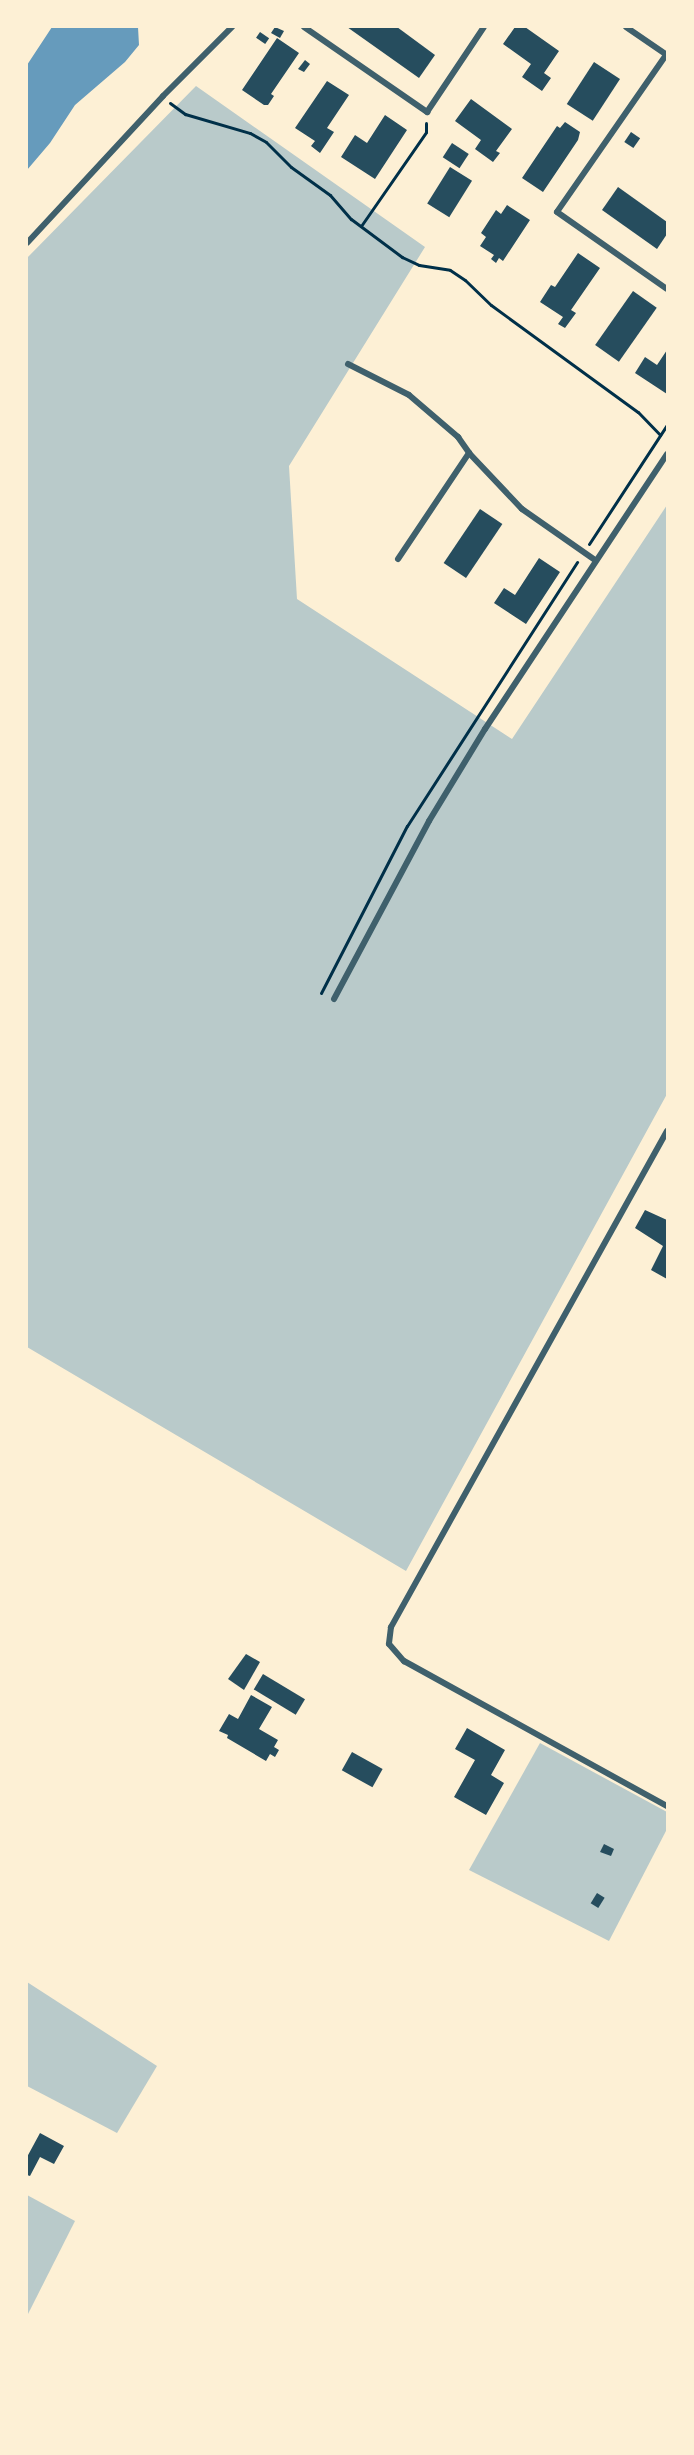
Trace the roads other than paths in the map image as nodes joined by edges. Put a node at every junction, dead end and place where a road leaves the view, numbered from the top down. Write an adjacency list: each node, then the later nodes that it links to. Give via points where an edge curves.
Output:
1 (232, 27): 6 (street)
2 (304, 27): 3 (street, via 427,112)
3 (484, 27)
4 (626, 27): 5 (street)
5 (667, 55): 7 (street, via 557,212)
6 (27, 243)
7 (667, 289)
8 (348, 364): 9 (street, via 409,395 458,437)
9 (469, 453): 11 (street); 12 (street, via 522,509)
10 (667, 454): 12 (street)
11 (398, 559)
12 (595, 560): 13 (street, via 429,820)
13 (334, 999)
14 (667, 1131): 15 (street, via 391,1627 389,1644 404,1661)
15 (667, 1806)

